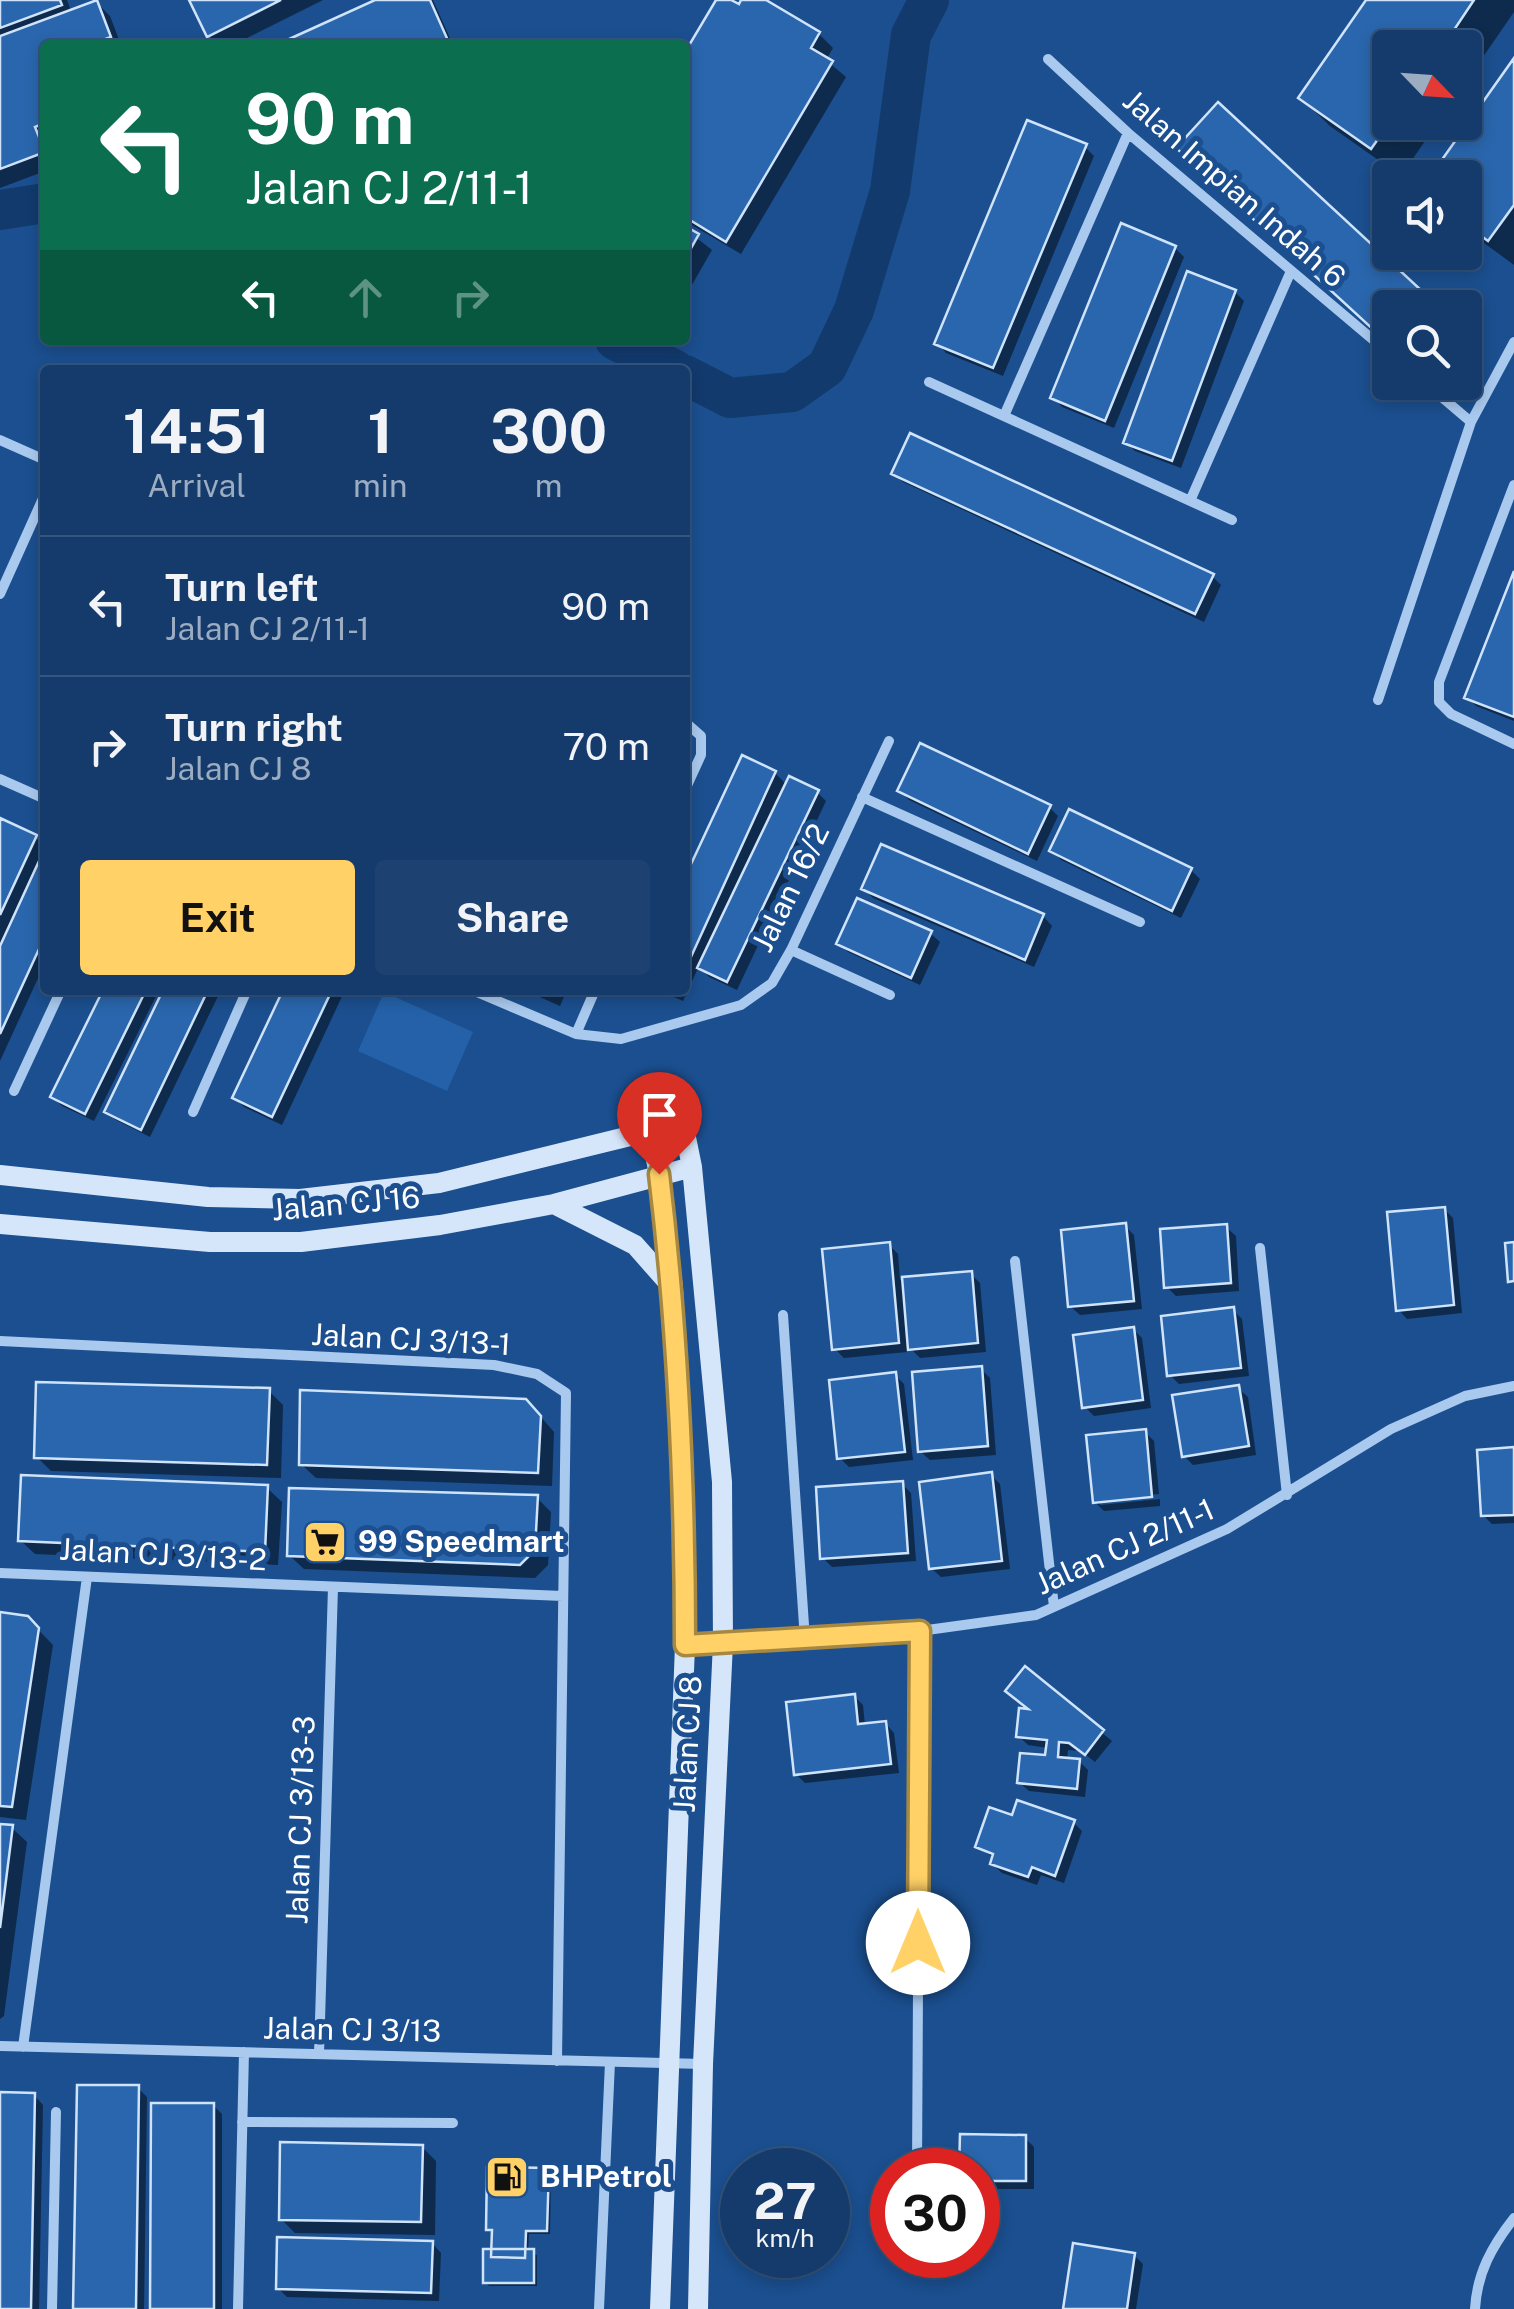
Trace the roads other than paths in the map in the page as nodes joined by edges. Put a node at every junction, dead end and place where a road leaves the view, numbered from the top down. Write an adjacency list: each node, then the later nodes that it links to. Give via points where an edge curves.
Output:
1 (1048, 59): 2 (street, Jalan Impian Indah 6)
2 (1128, 133): 3 (street, Jalan Impian Indah 6); 8 (street)
3 (1292, 271): 4 (street, Jalan Impian Indah 6); 13 (street)
4 (1372, 339)
5 (1514, 342): 9 (street)
6 (929, 382): 8 (street)
7 (1445, 400): 9 (street)
8 (1004, 416): 13 (street)
9 (1471, 422): 17 (street)
10 (0, 440): 11 (street)
11 (40, 458)
12 (1514, 485): 20 (street, via 1439,682 1439,702 1451,714)
13 (1190, 501): 15 (street)
14 (40, 505): 16 (street)
15 (1232, 520)
16 (0, 594)
17 (1378, 700)
18 (690, 726): 21 (street, via 701,736)
19 (888, 741): 24 (street, Jalan 16/2)
20 (1514, 744)
21 (690, 778)
22 (0, 779): 23 (street)
23 (40, 797)
24 (862, 797): 25 (street); 26 (street, Jalan 16/2)
25 (1140, 922)
26 (791, 950): 31 (street); 32 (street, Jalan 16/2, via 772,984 740,1006 621,1039)
27 (59, 995): 33 (street)
28 (245, 995): 34 (street)
29 (484, 995): 32 (street, Jalan 16/2)
30 (593, 995): 32 (street)
31 (890, 995)
32 (576, 1034)
33 (14, 1091)
34 (193, 1112)
35 (683, 1123): 36 (street, Jalan CJ 16); 37 (street, Jalan CJ 8)
36 (650, 1132): 38 (street, Jalan CJ 8); 39 (street, Jalan CJ 16, via 440,1183 300,1199 208,1197)
37 (692, 1167): 38 (street, Jalan CJ 16); 56 (street, Jalan CJ 8, via 722,1482)
38 (659, 1174): 40 (street, Jalan CJ 16); 44 (street, Jalan CJ 8)
39 (0, 1176)
40 (554, 1204): 41 (street, Jalan CJ 16, via 301,1242 210,1242); 44 (street, via 635,1245)
41 (0, 1224)
42 (1260, 1248): 48 (street)
43 (1014, 1261): 53 (street)
44 (673, 1288): 57 (street, Jalan CJ 8)
45 (783, 1315): 55 (street)
46 (0, 1341): 52 (street, Jalan CJ 3/13-1, via 494,1365 536,1374 566,1393)
47 (1514, 1386): 48 (street, Jalan CJ 2/11-1, via 1465,1396 1391,1429)
48 (1287, 1495): 53 (street, Jalan CJ 2/11-1, via 1227,1530)
49 (0, 1573): 50 (street, Jalan CJ 3/13-2)
50 (87, 1577): 51 (street, Jalan CJ 3/13-2); 59 (street)
51 (333, 1587): 52 (street, Jalan CJ 3/13-2); 61 (street, Jalan CJ 3/13-3)
52 (563, 1596): 62 (street, Jalan CJ 3/13-1)
53 (1054, 1607): 54 (street, Jalan CJ 2/11-1)
54 (920, 1631): 55 (street, Jalan CJ 2/11-1); 69 (street)
55 (805, 1640): 56 (street, Jalan CJ 2/11-1)
56 (723, 1643): 57 (street, Jalan CJ 2/11-1); 65 (street, Jalan CJ 8)
57 (685, 1645): 64 (street, Jalan CJ 8)
58 (0, 2046): 59 (street, Jalan CJ 3/13)
59 (23, 2047): 60 (street, Jalan CJ 3/13)
60 (244, 2052): 61 (street, Jalan CJ 3/13); 67 (street)
61 (320, 2054): 62 (street, Jalan CJ 3/13)
62 (557, 2061): 63 (street, Jalan CJ 3/13)
63 (610, 2062): 64 (street, Jalan CJ 3/13); 73 (street)
64 (668, 2064): 65 (street, Jalan CJ 3/13); 74 (street, Jalan CJ 8)
65 (703, 2064): 75 (street, Jalan CJ 8)
66 (56, 2112): 71 (street)
67 (242, 2122): 68 (street); 72 (street)
68 (453, 2124)
69 (917, 2148)
70 (1514, 2218): 76 (street, via 1485,2263)
71 (52, 2309)
72 (238, 2309)
73 (600, 2309)
74 (660, 2309)
75 (698, 2309)
76 (1475, 2309)

